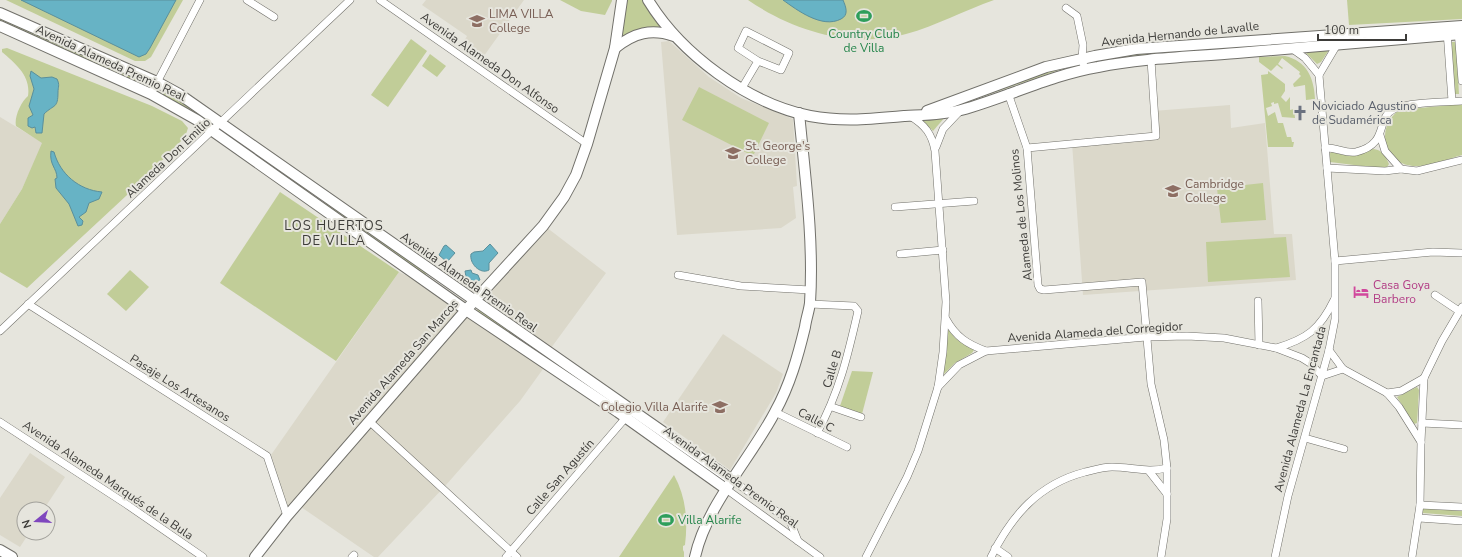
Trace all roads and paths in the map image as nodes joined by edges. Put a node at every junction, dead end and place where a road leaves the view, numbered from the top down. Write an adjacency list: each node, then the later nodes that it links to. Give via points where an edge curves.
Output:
1 (200, 0): 25 (street)
2 (247, 0): 9 (street)
3 (350, 0): 34 (street, Alameda Don Emilio)
4 (380, 0): 37 (street, Avenida Alameda Don Alfonso)
5 (622, 0): 17 (street, Avenida Alameda San Marcos)
6 (648, 0): 14 (street, Avenida Hernando de Lavalle)
7 (1066, 8): 19 (street, via 1077,16 1083,45)
8 (0, 13): 25 (street, Avenida Alameda Premio Real)
9 (274, 17)
10 (0, 26): 28 (street, Avenida Alameda Premio Real)
11 (1460, 30): 12 (street, Avenida Hernando de Lavalle); 24 (street)
12 (1447, 31): 13 (street, Avenida Hernando de Lavalle); 16 (street, Avenida Hernando de Lavalle); 30 (street)
13 (1338, 34): 15 (street, Avenida Hernando de Lavalle); 16 (street)
14 (675, 36): 17 (street, via 659,32 641,33); 26 (street, Avenida Hernando de Lavalle, via 697,58)
15 (1290, 37): 18 (street); 19 (street, Avenida Hernando de Lavalle, via 1136,49)
16 (1339, 45): 18 (street, Avenida Hernando de Lavalle); 23 (street)
17 (615, 48): 37 (street, Avenida Alameda San Marcos)
18 (1291, 49): 20 (street, Avenida Hernando de Lavalle); 23 (street, via 1306,58)
19 (1082, 59): 22 (street); 33 (street, Avenida Hernando de Lavalle, via 1046,67)
20 (1150, 60): 22 (street, Avenida Hernando de Lavalle); 39 (street, via 1156,136)
21 (758, 61): 21 (street, via 738,48 746,31 789,53 781,70); 26 (street)
22 (1085, 70): 27 (street, Avenida Hernando de Lavalle, via 1049,78)
23 (1319, 75): 40 (street, Avenida Alameda La Encantada)
24 (1462, 81)
25 (157, 82): 28 (street); 34 (street, Avenida Alameda Premio Real)
26 (742, 88): 32 (street, Avenida Hernando de Lavalle)
27 (1008, 93): 31 (street, Avenida Hernando de Lavalle); 39 (street, Alameda de Los Molinos)
28 (151, 94): 35 (street, Avenida Alameda Premio Real, via 174,105)
29 (1462, 101): 30 (street)
30 (1452, 102): 36 (street, via 1394,109 1386,116)
31 (961, 110): 33 (street, Avenida Hernando de Lavalle); 41 (street, via 943,129)
32 (800, 113): 33 (street, Avenida Hernando de Lavalle, via 858,120); 54 (street, via 810,248)
33 (910, 116): 41 (street, via 928,131 934,141)
34 (220, 123): 35 (street, Alameda Don Emilio); 57 (street, Avenida Alameda Premio Real)
35 (213, 131): 59 (street, Alameda Don Emilio); 62 (street, Avenida Alameda Premio Real)
36 (1380, 135): 38 (street); 42 (street)
37 (587, 144): 57 (street, Avenida Alameda San Marcos, via 576,175 555,211)
38 (1368, 147): 40 (street, via 1347,152); 42 (street)
39 (1027, 148): 65 (street, Alameda de Los Molinos, via 1040,289 1142,285)
40 (1325, 148): 44 (street, Avenida Alameda La Encantada)
41 (935, 151): 47 (street)
42 (1385, 151): 45 (street)
43 (1462, 160): 45 (street, via 1417,171)
44 (1327, 168): 45 (street, via 1385,172); 52 (street, Avenida Alameda La Encantada)
45 (1401, 169)
46 (974, 201): 47 (street)
47 (939, 204): 48 (street); 49 (street)
48 (895, 207)
49 (943, 250): 51 (street); 63 (street)
50 (1462, 253): 52 (street, via 1433,252)
51 (900, 254)
52 (1335, 261): 56 (street, Avenida Alameda La Encantada)
53 (678, 275): 54 (street, via 741,286)
54 (810, 290): 60 (street)
55 (1435, 295): 61 (street)
56 (1335, 298): 68 (street, Avenida Alameda del Corregidor, via 1326,317 1312,332 1301,340); 69 (street, Avenida Alameda La Encantada, via 1335,318)
57 (474, 301): 62 (street, Avenida Alameda San Marcos); 66 (street, Avenida Alameda Premio Real)
58 (1258, 301): 67 (street)
59 (28, 304): 64 (street, Alameda Don Emilio); 97 (street, Pasaje Los Artesanos, via 267,456)
60 (810, 304): 76 (street, Calle B, via 854,306 858,311); 77 (street, via 799,350)
61 (1461, 309): 73 (street)
62 (466, 310): 66 (street, Avenida Alameda Premio Real); 80 (street, Avenida Alameda San Marcos)
63 (946, 319): 70 (street, Avenida Alameda del Corregidor, via 960,339); 74 (street)
64 (0, 331)
65 (1146, 337): 67 (street, Avenida Alameda del Corregidor, via 1224,338); 70 (street, Avenida Alameda del Corregidor); 90 (street, via 1151,384 1164,440)
66 (524, 342): 78 (street, Avenida Alameda Premio Real)
67 (1259, 345): 68 (street, Avenida Alameda del Corregidor)
68 (1276, 348): 72 (street, Avenida Alameda del Corregidor, via 1302,358)
69 (1329, 350): 71 (street); 72 (street, Avenida Alameda La Encantada)
70 (986, 351): 74 (street, Avenida Alameda del Corregidor, via 959,365)
71 (1343, 369): 72 (street); 75 (street)
72 (1322, 376): 85 (street, Avenida Alameda La Encantada)
73 (1424, 378): 75 (street, via 1401,391); 82 (street)
74 (938, 388): 110 (street, via 907,477)
75 (1387, 393): 86 (street)
76 (832, 407): 79 (street); 84 (street, Calle B)
77 (776, 412): 84 (street, Calle C); 92 (street)
78 (629, 414): 87 (street, Avenida Alameda Premio Real); 103 (street, Calle San Agustín)
79 (861, 418)
80 (369, 421): 97 (street, Avenida Alameda San Marcos); 103 (street)
81 (0, 422): 105 (street, Avenida Alameda Marqués de la Bula)
82 (1422, 423): 83 (street); 86 (street)
83 (1462, 425)
84 (818, 433): 88 (street, Calle C)
85 (1305, 438): 89 (street); 114 (street, Avenida Alameda La Encantada, via 1288,496)
86 (1421, 442): 95 (street)
87 (670, 443): 92 (street, Avenida Alameda Premio Real); 93 (street, Avenida Alameda Premio Real)
88 (847, 447)
89 (1344, 449)
90 (1167, 468): 91 (street); 94 (street)
91 (1149, 471): 94 (street); 101 (street, via 1112,467 1070,476 1046,488 1029,503)
92 (732, 480): 93 (street); 100 (street, Avenida Alameda Premio Real, via 790,521)
93 (726, 489): 100 (street, Avenida Alameda Premio Real); 108 (street, via 704,531)
94 (1168, 496): 113 (street)
95 (1420, 504): 96 (street); 98 (street)
96 (1462, 507)
97 (286, 516): 106 (street, Avenida Alameda San Marcos)
98 (1419, 518): 99 (street); 115 (street)
99 (1462, 521)
100 (798, 541): 109 (street, Avenida Alameda Premio Real)
101 (995, 548): 111 (street); 112 (street)
102 (0, 550): 104 (street)
103 (508, 554): 107 (street)
104 (12, 557)
105 (203, 557)
106 (255, 557)
107 (517, 557)
108 (695, 557)
109 (820, 557)
110 (866, 557)
111 (991, 557)
112 (1008, 557)
113 (1161, 557)
114 (1275, 557)
115 (1412, 557)

